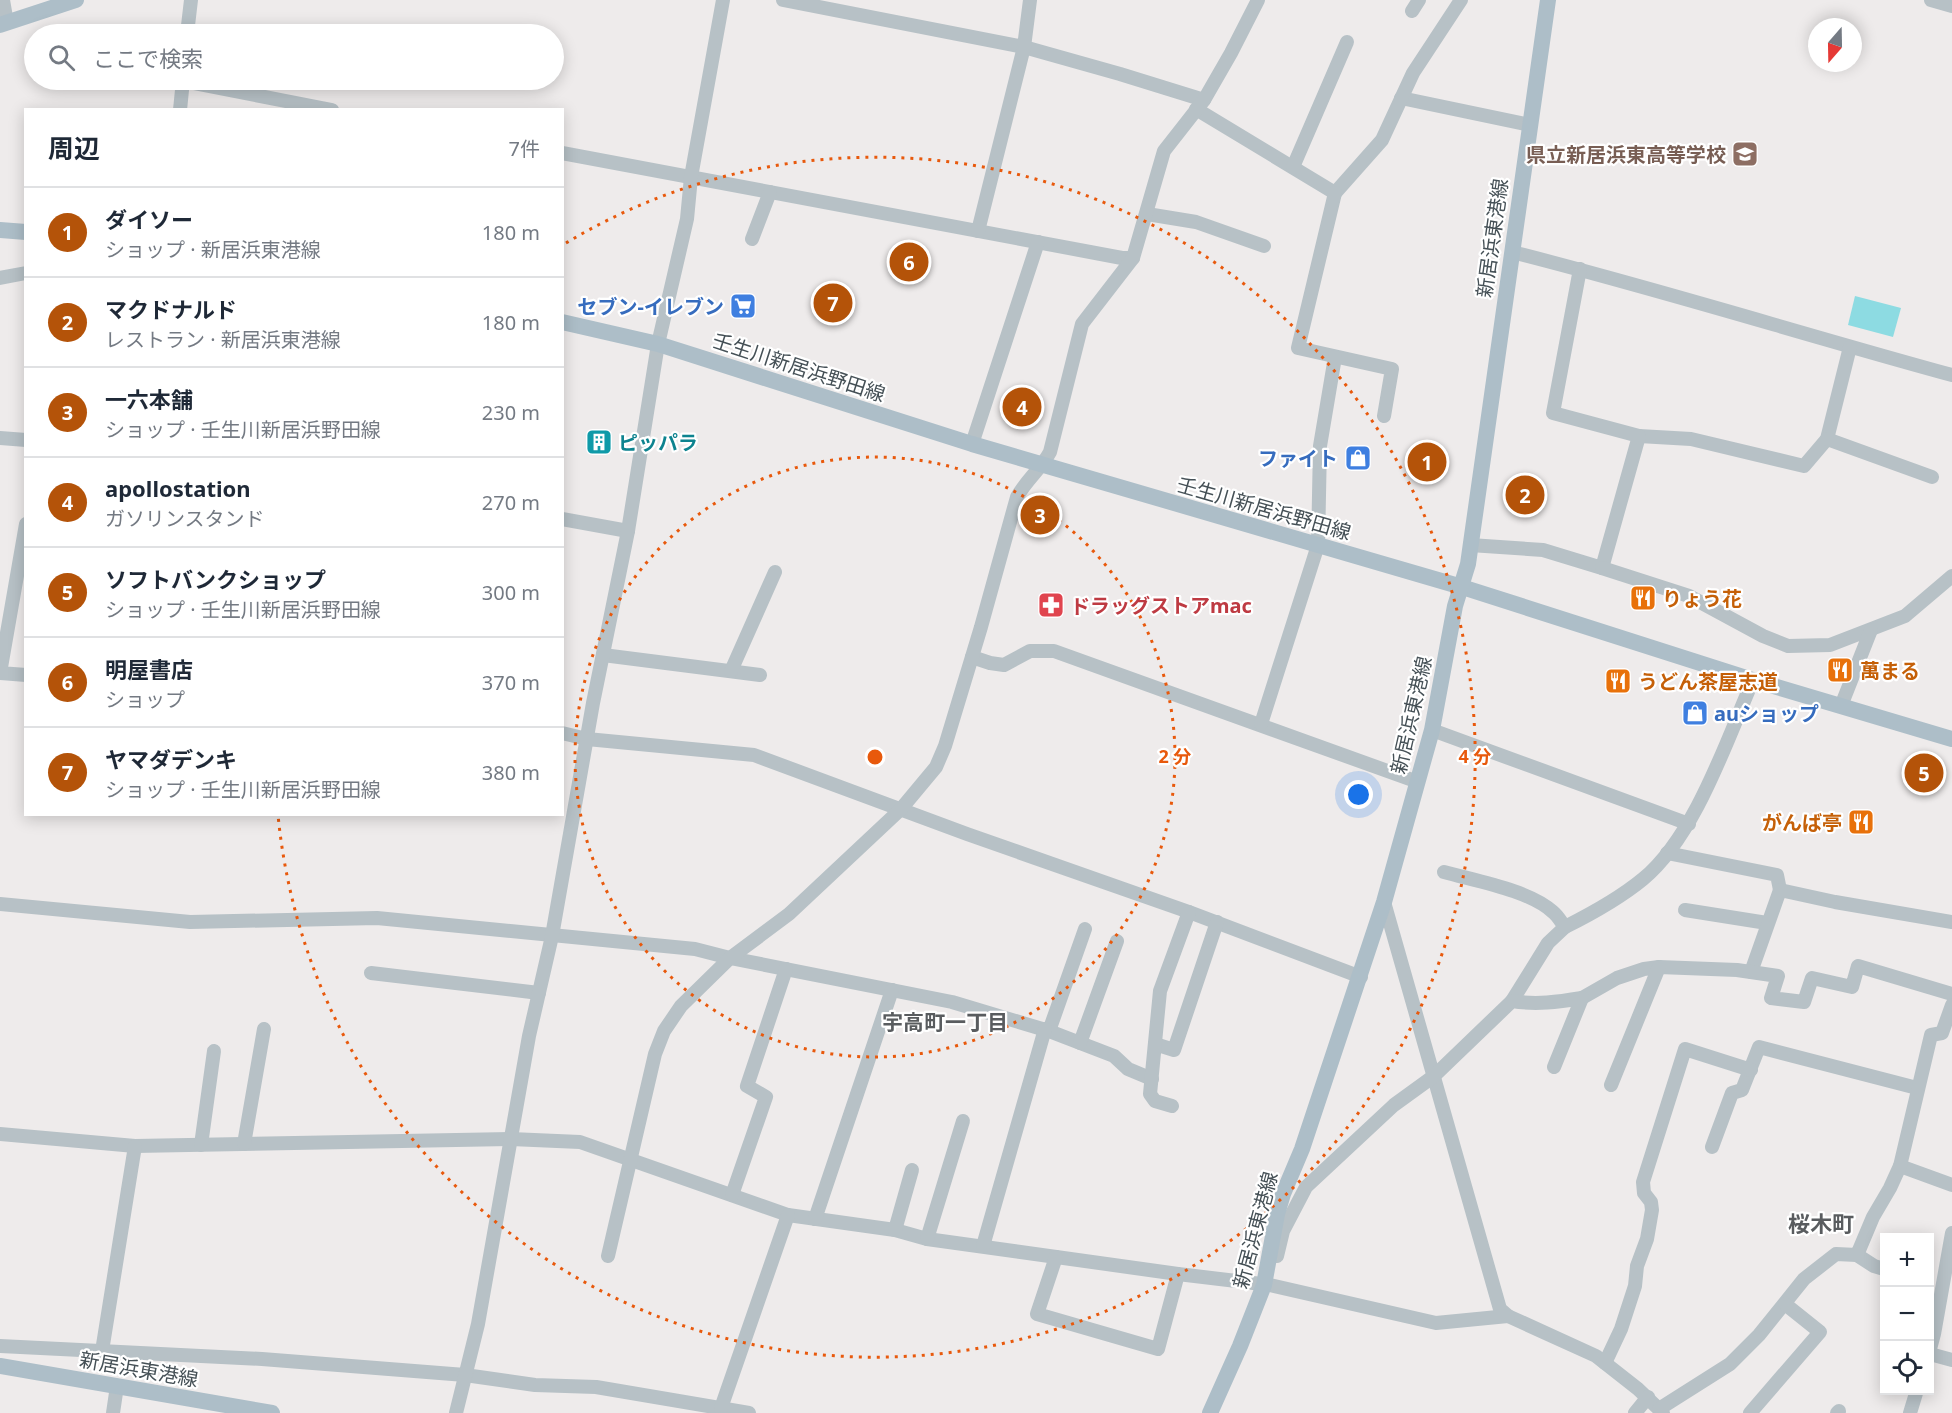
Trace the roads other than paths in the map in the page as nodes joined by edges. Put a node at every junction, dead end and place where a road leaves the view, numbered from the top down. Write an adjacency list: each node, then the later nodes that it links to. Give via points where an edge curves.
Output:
1 (3, 0): 12 (street)
2 (76, 0): 12 (main road)
3 (191, 0): 13 (street)
4 (723, 0): 25 (street)
5 (783, 0): 15 (street)
6 (1030, 0): 15 (street)
7 (1258, 0): 19 (street)
8 (1461, 0): 18 (street)
9 (1548, 0): 22 (main road, 新居浜東港線)
10 (1931, 0): 11 (street)
11 (1952, 6)
12 (3, 24)
13 (188, 24)
14 (1347, 42): 24 (street)
15 (1024, 47): 19 (street, via 1120,74); 30 (street)
16 (182, 90): 20 (street)
17 (233, 90): 21 (street)
18 (1401, 98): 22 (street); 27 (street, via 1382,140)
19 (1200, 104): 24 (street); 28 (street, via 1164,151)
20 (180, 108)
21 (322, 108)
22 (1530, 125): 35 (main road, 新居浜東港線)
23 (564, 153): 25 (street)
24 (1293, 167): 27 (street)
25 (691, 177): 26 (street); 41 (street, via 687,219)
26 (770, 192): 30 (street); 32 (street)
27 (1335, 193): 43 (street, via 1298,348)
28 (1147, 214): 34 (street, via 1196,222); 36 (street)
29 (0, 230): 31 (main road)
30 (978, 231): 33 (street)
31 (24, 232)
32 (752, 239)
33 (1038, 242): 36 (street); 50 (street)
34 (1264, 246)
35 (1512, 252): 37 (street); 57 (main road, 新居浜東港線)
36 (1133, 258): 51 (street, via 1082,324 1050,452)
37 (1580, 269): 42 (street); 46 (street, via 1553,413)
38 (24, 273): 39 (street)
39 (0, 278)
40 (564, 322): 41 (main road, 壬生川新居浜野田線)
41 (658, 344): 50 (main road, 壬生川新居浜野田線); 54 (street)
42 (1850, 347): 44 (street); 48 (street)
43 (1335, 357): 45 (street, via 1392,369); 56 (street, via 1320,446)
44 (1952, 375)
45 (1384, 416)
46 (1639, 436): 48 (street, via 1691,439 1804,466); 58 (street)
47 (0, 438): 49 (street)
48 (1827, 439): 52 (street)
49 (24, 440)
50 (972, 444): 51 (main road, 壬生川新居浜野田線)
51 (1043, 465): 56 (main road, 壬生川新居浜野田線); 64 (street, via 1022,486 1017,497)
52 (1932, 477)
53 (564, 519): 54 (street)
54 (628, 531): 63 (street)
55 (24, 535): 66 (street, via 0,673)
56 (1318, 545): 61 (main road, 壬生川新居浜野田線); 70 (street)
57 (1470, 545): 58 (street, via 1543,550); 61 (main road, 新居浜東港線)
58 (1602, 568): 62 (street, via 1689,596 1788,646 1830,645)
59 (775, 572): 65 (street)
60 (1952, 576): 62 (street, via 1905,616)
61 (1462, 587): 68 (main road, 壬生川新居浜野田線); 71 (main road, 新居浜東港線)
62 (1871, 630): 69 (street)
63 (603, 656): 65 (street); 73 (street)
64 (972, 657): 70 (street, via 1004,665 1030,651 1054,651); 76 (street, via 936,768)
65 (731, 671): 67 (street)
66 (24, 675)
67 (760, 675)
68 (1753, 680): 69 (main road, 壬生川新居浜野田線); 77 (street)
69 (1841, 706): 74 (main road, 壬生川新居浜野田線)
70 (1261, 724): 75 (street)
71 (1432, 730): 75 (main road, 新居浜東港線); 77 (street)
72 (564, 734): 73 (street)
73 (586, 739): 76 (street, via 754,755); 90 (street)
74 (1952, 739)
75 (1418, 782): 81 (main road, 新居浜東港線)
76 (901, 809): 84 (street); 92 (street, via 789,914)
77 (1689, 824): 78 (street)
78 (1667, 853): 80 (street, via 1777,875); 88 (street, via 1644,879)
79 (1444, 872): 88 (street, via 1516,892 1553,912)
80 (1780, 890): 85 (street); 87 (street)
81 (1384, 902): 97 (main road, 新居浜東港線); 111 (street)
82 (0, 904): 90 (street, via 190,922 377,918)
83 (1685, 910): 87 (street)
84 (1189, 912): 86 (street); 107 (street, via 1160,991)
85 (1952, 921)
86 (1217, 922): 97 (street); 107 (street, via 1174,1050)
87 (1767, 923): 95 (street)
88 (1564, 927): 102 (street, via 1548,943)
89 (1085, 929): 105 (street)
90 (552, 936): 92 (street, via 695,949); 99 (street)
91 (1117, 940): 106 (street)
92 (730, 958): 94 (street); 123 (street, via 681,1006 664,1031)
93 (1659, 967): 95 (street); 101 (street, via 1617,978); 113 (street)
94 (786, 969): 98 (street); 127 (street, via 747,1086 766,1097)
95 (1751, 972): 100 (street, via 1778,976 1771,998 1804,1002 1812,978 1852,987 1858,966)
96 (371, 973): 99 (street)
97 (1361, 977): 141 (main road, 新居浜東港線, via 1283,1194)
98 (892, 990): 105 (street, via 952,1002); 129 (street)
99 (539, 993): 118 (street)
100 (1952, 994)
101 (1582, 998): 102 (street, via 1557,1003); 109 (street)
102 (1512, 1001): 111 (street)
103 (1952, 1005): 114 (street, via 1942,1034 1931,1035)
104 (264, 1029): 119 (street)
105 (1047, 1030): 106 (street); 133 (street)
106 (1080, 1043): 112 (street, via 1114,1056 1128,1069)
107 (1155, 1044): 112 (street)
108 (214, 1051): 120 (street)
109 (1554, 1067)
110 (1751, 1070): 114 (street, via 1759,1047); 122 (street, via 1742,1090 1732,1093); 149 (street, via 1685,1049 1643,1182 1652,1210 1647,1239 1622,1329)
111 (1434, 1076): 141 (street, via 1394,1105 1306,1187 1283,1231); 143 (street, via 1500,1309)
112 (1152, 1079): 115 (street, via 1150,1094 1155,1101)
113 (1611, 1085)
114 (1917, 1088): 124 (street)
115 (1172, 1106)
116 (963, 1121): 132 (street)
117 (0, 1134): 121 (street)
118 (511, 1139): 119 (street); 123 (street, via 580,1142); 151 (street, via 478,1324)
119 (244, 1144): 120 (street)
120 (201, 1145): 121 (street)
121 (135, 1146): 146 (street)
122 (1712, 1147)
123 (629, 1159): 127 (street); 135 (street)
124 (1900, 1166): 126 (street); 134 (street)
125 (912, 1170): 130 (street)
126 (1952, 1185)
127 (732, 1195): 128 (street)
128 (788, 1215): 129 (street); 155 (street)
129 (815, 1219): 130 (street)
130 (895, 1230): 132 (street)
131 (1952, 1233): 137 (street)
132 (927, 1239): 133 (street)
133 (983, 1245): 136 (street)
134 (1857, 1255): 138 (street); 142 (street, via 1836,1254 1804,1279)
135 (608, 1256)
136 (1056, 1257): 139 (street); 139 (street, via 1037,1314 1158,1349)
137 (1949, 1258): 140 (street)
138 (1880, 1268)
139 (1178, 1274): 141 (street)
140 (1936, 1283): 144 (street)
141 (1267, 1285): 143 (street, via 1436,1323); 162 (main road, 新居浜東港線)
142 (1785, 1304): 157 (street, via 1730,1364); 164 (street, via 1820,1332)
143 (1508, 1316): 149 (street)
144 (1932, 1341)
145 (0, 1346): 146 (street)
146 (102, 1351): 151 (street)
147 (1934, 1354): 148 (street)
148 (1952, 1360)
149 (1605, 1363): 154 (street)
150 (0, 1366): 152 (main road, 新居浜東港線)
151 (465, 1375): 155 (street, via 535,1385 597,1387); 160 (street)
152 (117, 1386): 156 (main road, 新居浜東港線); 158 (street)
153 (1915, 1395): 165 (street)
154 (1648, 1397): 157 (street); 163 (street)
155 (721, 1408): 161 (street)
156 (245, 1411): 159 (main road, 新居浜東港線)
157 (1661, 1411)
158 (113, 1413)
159 (272, 1413)
160 (456, 1413)
161 (749, 1413)
162 (1210, 1413)
163 (1635, 1413)
164 (1750, 1413)
165 (1910, 1413)

